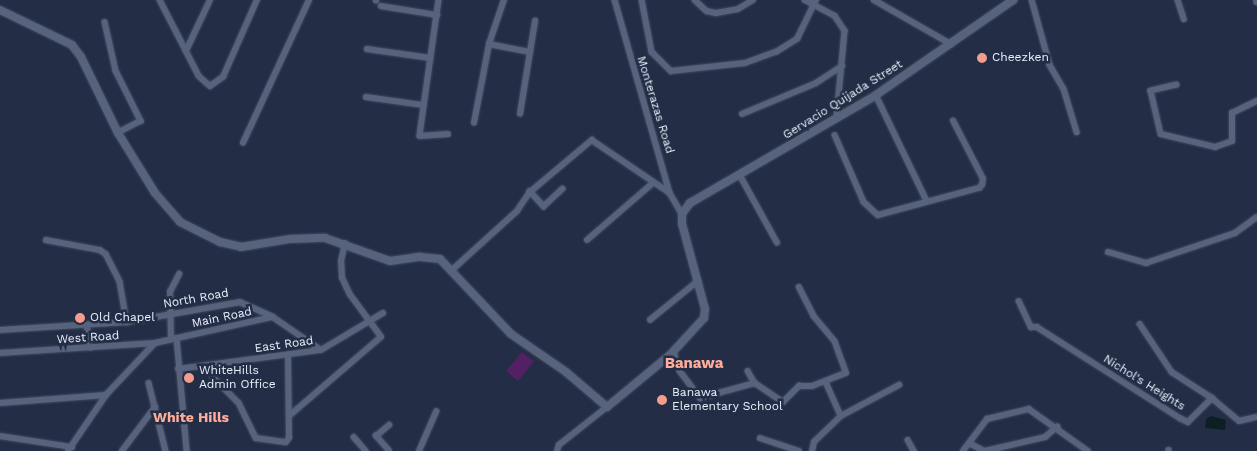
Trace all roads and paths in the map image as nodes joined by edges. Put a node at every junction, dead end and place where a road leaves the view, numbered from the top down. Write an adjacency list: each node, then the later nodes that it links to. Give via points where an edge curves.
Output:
1 (160, 0): 26 (street)
2 (210, 0): 26 (street)
3 (257, 0): 26 (street, via 220,81 210,86 202,81)
4 (309, 0): 44 (street)
5 (439, 0): 19 (street)
6 (504, 0): 23 (street)
7 (615, 0): 49 (street, Monterazas Road)
8 (642, 0): 16 (street, via 652,52 671,71 745,63 776,52 797,39)
9 (695, 0): 10 (street, via 707,11 716,13 738,9)
10 (753, 0)
11 (805, 0): 16 (street)
12 (874, 0): 24 (street)
13 (1013, 0): 24 (street, Gervacio Quijada Street)
14 (1032, 0): 40 (street, via 1050,65 1064,89)
15 (1178, 0): 20 (street)
16 (815, 3): 29 (street, via 844,26 846,38)
17 (381, 6): 19 (street)
18 (0, 10): 41 (street, via 72,45)
19 (436, 15): 28 (street)
20 (1184, 19)
21 (535, 21): 27 (street)
22 (105, 22): 41 (street, via 116,70 141,120)
23 (489, 44): 27 (street); 39 (street)
24 (951, 44): 31 (street, Gervacio Quijada Street)
25 (367, 49): 28 (street)
26 (186, 51)
27 (530, 52): 35 (street)
28 (430, 58): 34 (street)
29 (842, 66): 36 (street, via 816,83); 37 (street)
30 (1177, 85): 33 (street, via 1151,91 1161,134 1215,147 1232,141 1232,113)
31 (876, 95): 37 (street, Gervacio Quijada Street); 50 (street)
32 (366, 97): 34 (street)
33 (1257, 101)
34 (423, 105): 42 (street, via 420,136)
35 (520, 114)
36 (742, 114)
37 (836, 118): 45 (street, Gervacio Quijada Street)
38 (953, 121): 50 (street, via 983,179 982,185)
39 (474, 123)
40 (1077, 132)
41 (118, 133): 55 (street, via 168,210 180,222 199,232 241,248 305,238)
42 (448, 134)
43 (835, 135): 50 (street, via 871,211 878,215)
44 (243, 143)
45 (740, 174): 51 (street, Gervacio Quijada Street, via 690,204); 56 (street)
46 (653, 182): 48 (street, via 592,140); 49 (street); 54 (street)
47 (564, 189): 48 (street, via 544,207)
48 (530, 192): 58 (street, via 517,211)
49 (670, 193): 51 (street, Monterazas Road)
50 (927, 201)
51 (682, 214): 60 (street, via 684,237)
52 (1257, 217): 57 (street, via 1236,233 1146,264)
53 (46, 240): 67 (street, via 100,250 106,254 120,282)
54 (587, 240)
55 (345, 242): 58 (street, via 390,261 420,257 440,259); 68 (street, via 342,278)
56 (777, 242)
57 (1108, 252)
58 (452, 270): 90 (street, via 511,334 566,372)
59 (180, 274): 64 (street, via 170,292)
60 (698, 281): 66 (street); 76 (street, via 704,318)
61 (799, 288): 82 (street, via 814,317 835,342 847,370)
62 (1019, 301): 87 (street, Nichol's Heights, via 1029,326 1040,329 1188,422)
63 (383, 313): 68 (street, East Road)
64 (170, 314): 65 (street, North Road, via 240,302); 67 (street, North Road); 72 (street)
65 (273, 317): 72 (street, Main Road); 75 (street, North Road)
66 (650, 320)
67 (127, 322): 70 (street, North Road)
68 (368, 322): 75 (street, East Road); 92 (street, via 381,337)
69 (1140, 324): 87 (street, via 1172,372)
70 (86, 325): 71 (street, North Road); 74 (street)
71 (0, 330)
72 (174, 338): 73 (street, West Road); 80 (street)
73 (155, 343): 74 (street, West Road); 86 (street)
74 (91, 348): 77 (street, West Road)
75 (321, 350): 78 (street, East Road)
76 (674, 352): 84 (street, via 680,371 705,398); 90 (street)
77 (0, 353)
78 (288, 355): 79 (street, East Road); 92 (street)
79 (202, 366): 80 (street, East Road); 92 (street, via 239,403 256,438 288,440)
80 (178, 369): 106 (street)
81 (748, 370): 84 (street)
82 (826, 382): 84 (street, via 799,386 783,402); 93 (street)
83 (149, 383): 89 (street)
84 (755, 383)
85 (899, 385): 93 (street)
86 (106, 395): 88 (street); 103 (street)
87 (1212, 398): 94 (street, via 1239,421)
88 (0, 403)
89 (156, 407): 104 (street); 105 (street)
90 (607, 407): 110 (street, via 559,445)
91 (436, 412): 109 (street)
92 (289, 416)
93 (841, 416): 112 (street, via 814,442)
94 (1257, 416)
95 (389, 425): 108 (street, via 376,436)
96 (1057, 427): 101 (street, via 1029,409 987,419); 102 (street, via 1050,435); 115 (street)
97 (0, 436): 103 (street)
98 (354, 437): 107 (street)
99 (760, 438): 111 (street)
100 (908, 440): 113 (street)
101 (969, 443): 102 (street, via 985,451); 114 (street)
102 (1012, 448)
103 (70, 449)
104 (122, 451)
105 (166, 451)
106 (187, 451)
107 (366, 451)
108 (389, 451)
109 (419, 451)
110 (557, 451)
111 (799, 451)
112 (812, 451)
113 (914, 451)
114 (963, 451)
115 (1088, 451)

